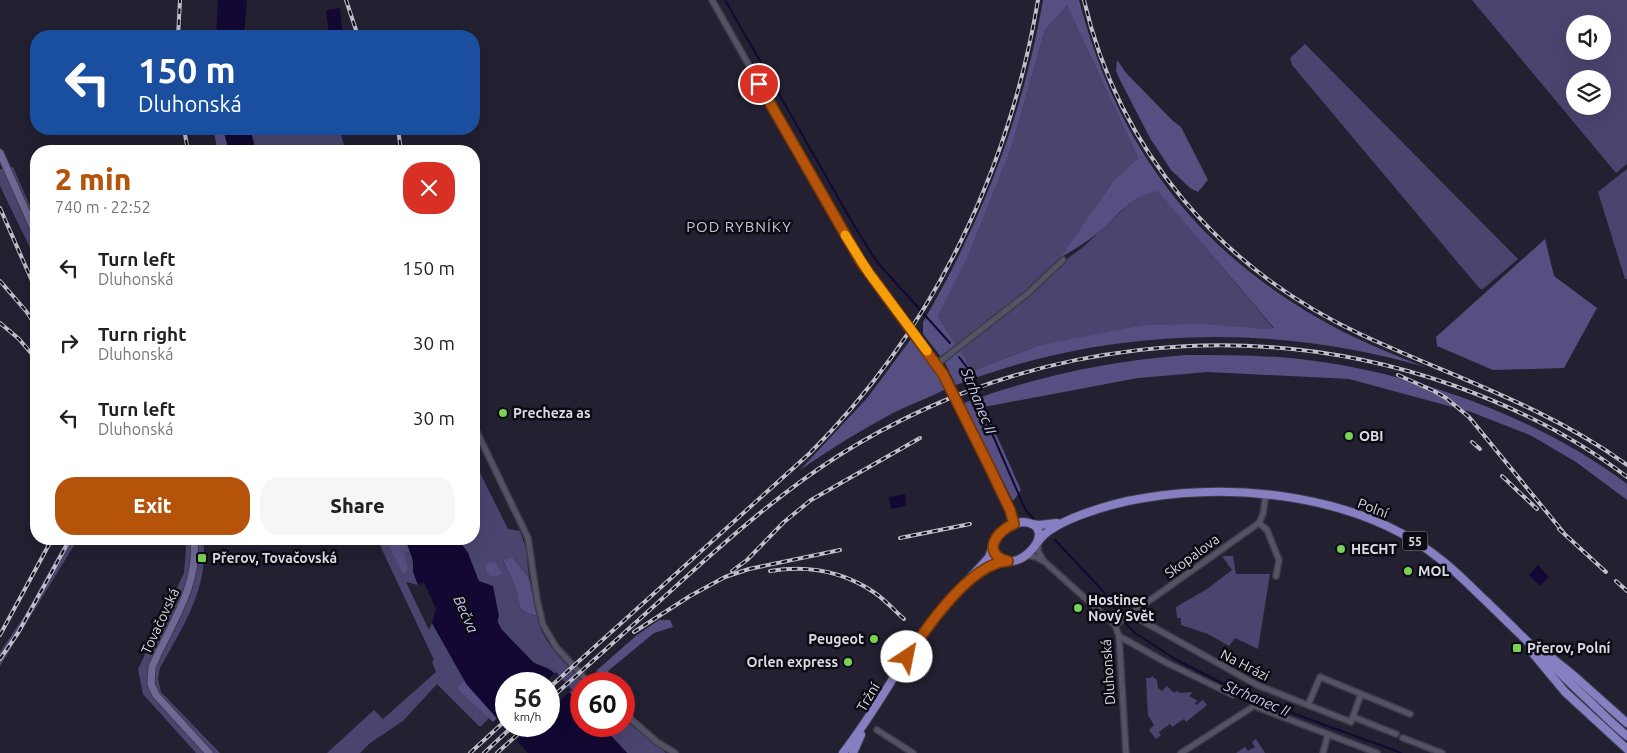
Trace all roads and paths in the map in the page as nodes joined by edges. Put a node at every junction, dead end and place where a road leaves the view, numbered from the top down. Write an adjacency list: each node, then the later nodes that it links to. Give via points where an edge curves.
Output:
1 (712, 0): 5 (street, bridge, via 858,256)
2 (0, 153): 3 (main road)
3 (30, 220)
4 (1062, 260): 5 (street, via 1027,294)
5 (937, 364): 10 (street, bridge)
6 (480, 438): 24 (street, via 528,538 543,625 556,647)
7 (1266, 494): 8 (main road, Polní / 55, via 1216,491 1158,496 1114,505); 9 (street); 21 (main road, Polní / 55, via 1332,506 1404,535 1441,559)
8 (1066, 521): 11 (main road, Polní / 55); 12 (main road, Polní / 55, via 1045,533)
9 (1259, 523): 18 (street, via 1267,530 1279,560); 20 (street, Skopalova)
10 (1014, 524): 11 (main road, 55); 14 (main road, via 1001,531)
11 (1032, 524): 12 (main road, via 1039,534)
12 (1038, 542): 15 (main road, 55); 17 (street)
13 (194, 545): 39 (main road, Tovačovská, via 191,580 152,667 151,684 156,695)
14 (993, 545): 16 (main road, via 998,556); 19 (main road, Tržní, via 989,556)
15 (1026, 556): 16 (main road); 17 (street, Dluhonská)
16 (1008, 561): 19 (main road, Tržní, via 994,564)
17 (1044, 562): 22 (street, Dluhonská)
18 (1276, 576)
19 (962, 587): 32 (main road, Tržní, via 929,625)
20 (1130, 614): 22 (street, Skopalova); 27 (street, Na Hrázi, via 1257,685)
21 (1508, 622): 31 (main road); 36 (main road, Polní / 55); 38 (main road, via 1565,692)
22 (1115, 625): 23 (street, Dluhonská)
23 (1119, 636): 26 (street); 44 (street, Dluhonská)
24 (579, 672)
25 (1361, 694): 27 (street, via 1320,677); 28 (street); 29 (street)
26 (1234, 695)
27 (1308, 705): 29 (street, Na Hrázi, via 1351,722)
28 (1410, 714)
29 (1353, 717): 35 (street, Na Hrázi)
30 (635, 723): 40 (street)
31 (1627, 723)
32 (866, 724): 41 (main road, Tržní); 42 (main road, Tržní)
33 (877, 730): 43 (street)
34 (1328, 734): 45 (street, via 1254,706); 46 (street); 47 (street)
35 (1396, 734)
36 (1627, 736)
37 (1403, 738): 48 (street)
38 (1627, 749)
39 (209, 753)
40 (675, 753)
41 (843, 753)
42 (853, 753)
43 (914, 753)
44 (1126, 753)
45 (1181, 753)
46 (1322, 753)
47 (1377, 753)
48 (1442, 753)

